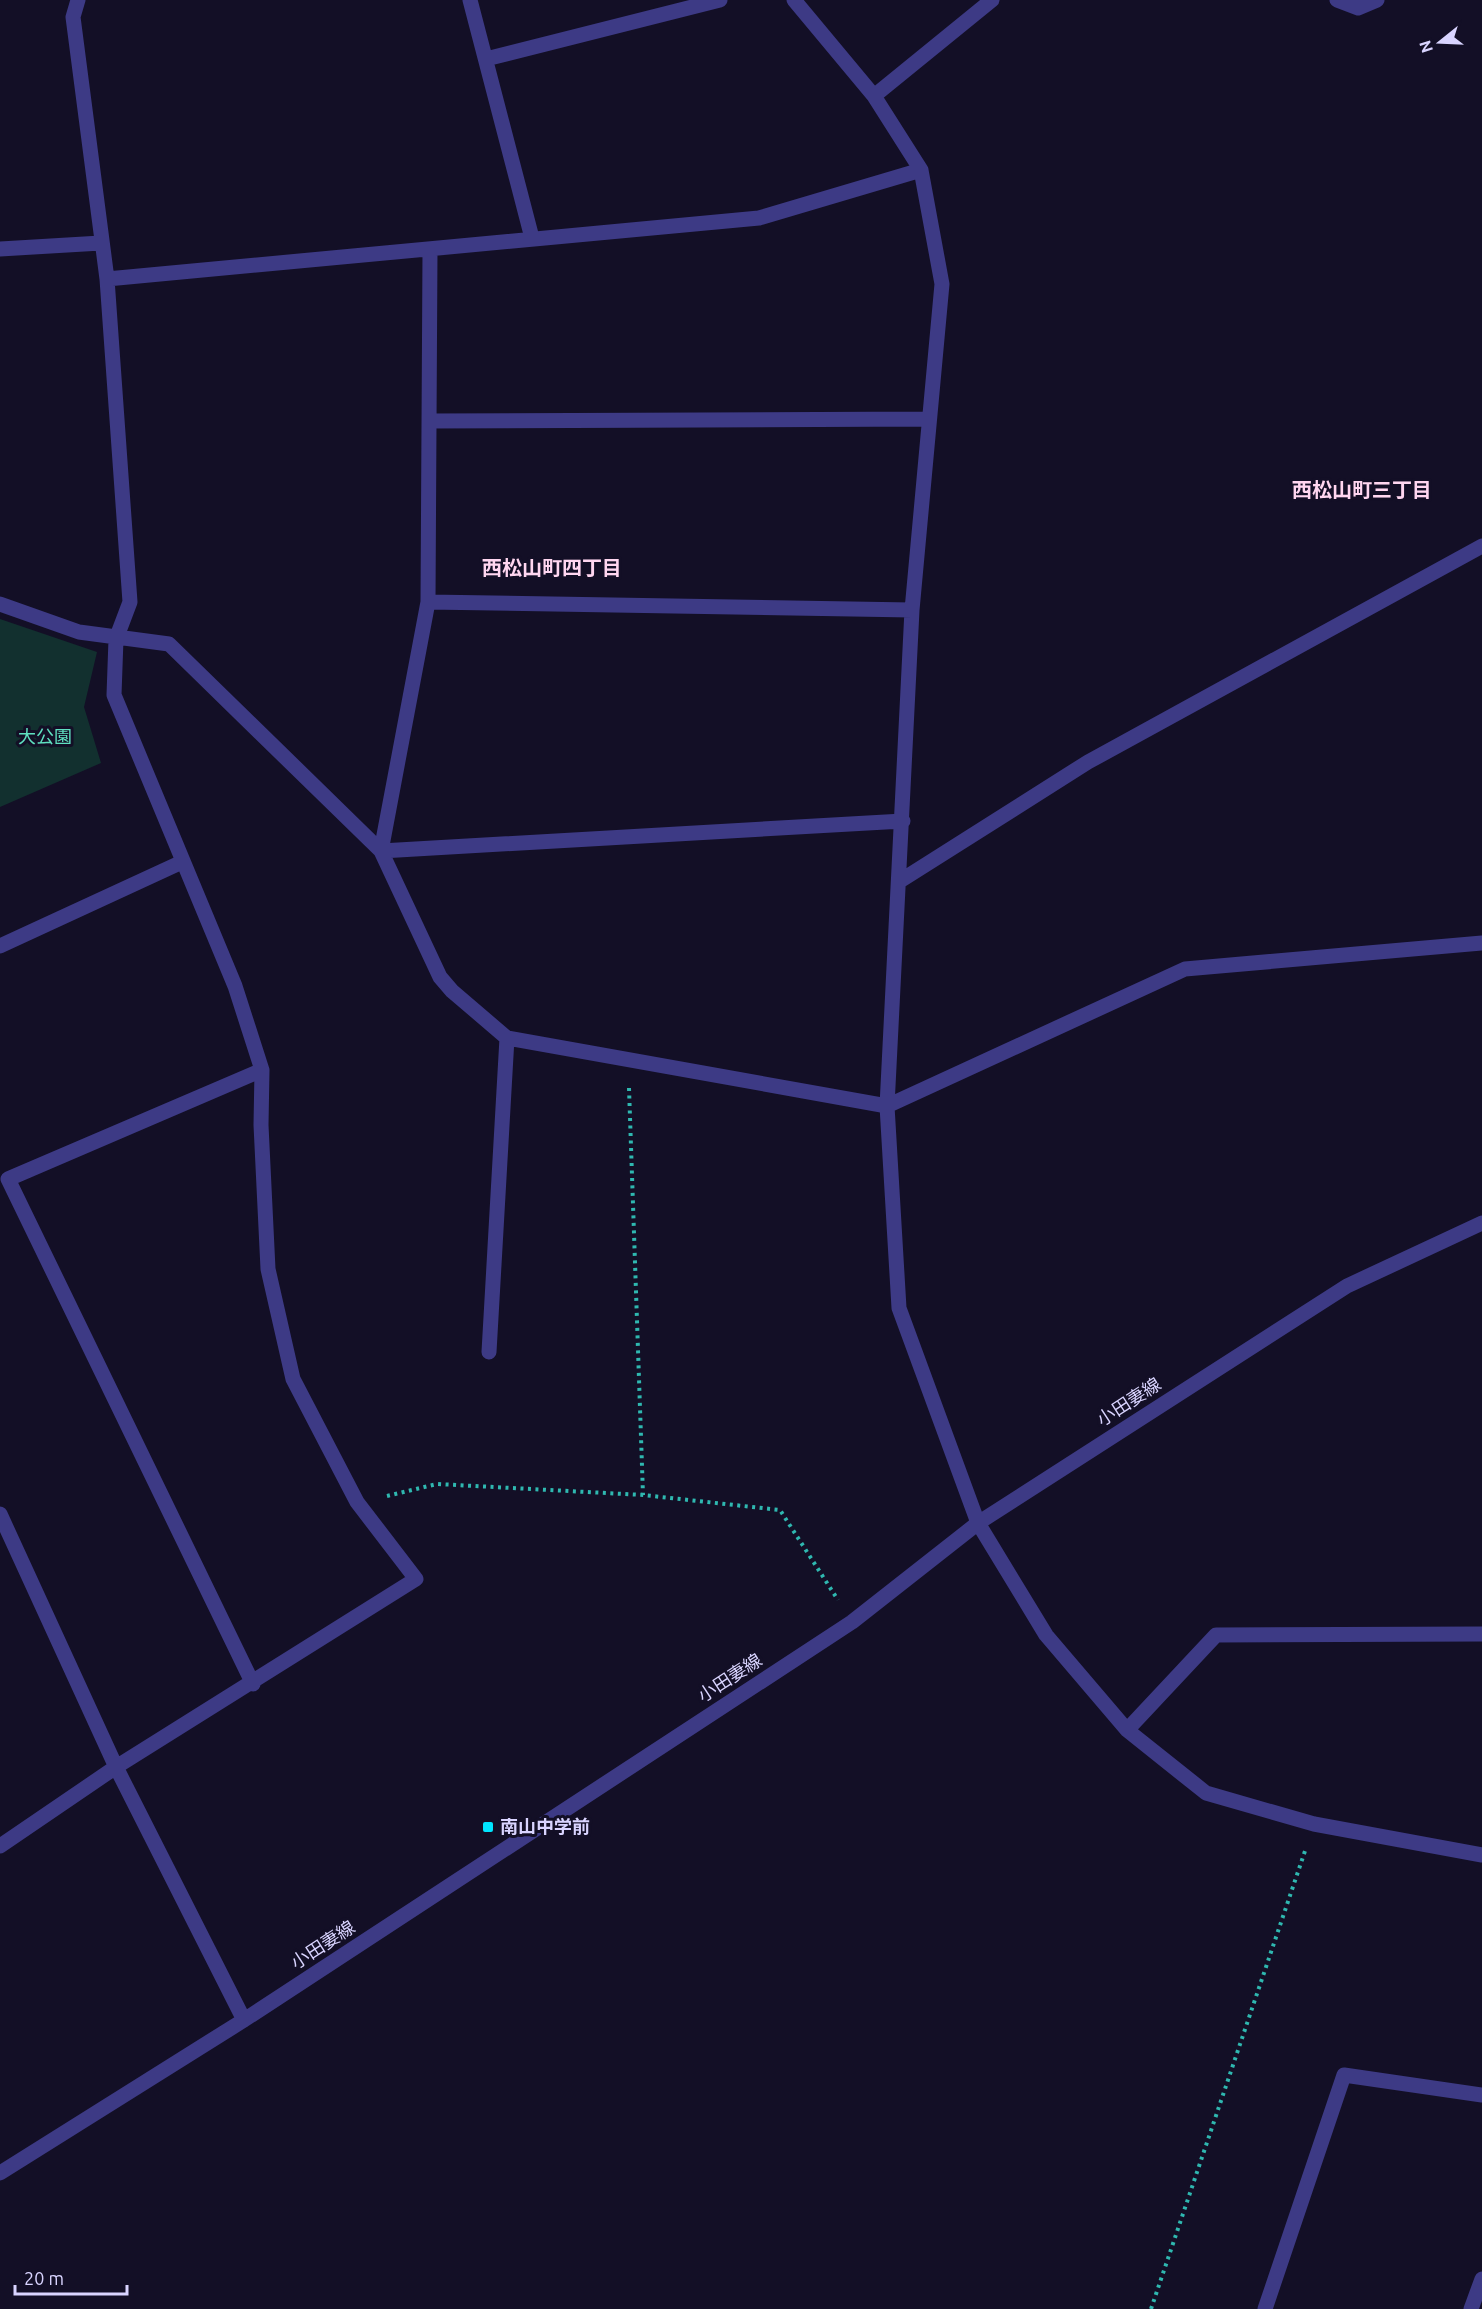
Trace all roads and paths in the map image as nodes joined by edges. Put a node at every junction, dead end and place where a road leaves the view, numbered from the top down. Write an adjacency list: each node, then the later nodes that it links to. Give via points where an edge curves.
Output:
1 (78, 0): 12 (street, via 74,17)
2 (470, 0): 8 (street)
3 (720, 0): 8 (street)
4 (794, 0): 9 (street)
5 (992, 0): 9 (street)
6 (1337, 0): 7 (street, via 1358,8)
7 (1377, 0)
8 (486, 58): 11 (street)
9 (874, 96): 10 (street)
10 (921, 170): 11 (street, via 759,218); 16 (street, via 942,284)
11 (532, 238): 14 (street)
12 (100, 243): 13 (street); 15 (street)
13 (0, 249)
14 (430, 251): 15 (street); 17 (street)
15 (107, 279): 22 (street, via 130,602)
16 (929, 419): 17 (street); 21 (street)
17 (429, 421): 19 (street)
18 (1482, 546): 26 (street, via 1088,762)
19 (428, 602): 21 (street); 24 (street)
20 (0, 604): 22 (street, via 79,632)
21 (912, 610): 23 (street)
22 (116, 639): 24 (street, via 169,644); 25 (street, via 114,695)
23 (903, 821): 24 (street); 26 (street)
24 (381, 851): 29 (street, via 440,977)
25 (182, 862): 28 (street); 31 (street, via 236,986)
26 (900, 881): 32 (street)
27 (1482, 943): 32 (street, via 1185,969)
28 (0, 946)
29 (507, 1038): 30 (street); 34 (street)
30 (628, 1061): 32 (street); 35 (path)
31 (262, 1070): 36 (street, via 268,1269 278,1320 293,1379); 41 (street, via 8,1179)
32 (886, 1106): 38 (street, via 899,1308)
33 (1482, 1223): 38 (street, 小田妻線, via 1347,1286)
34 (489, 1352)
35 (643, 1495): 36 (path, via 437,1484); 39 (path, via 780,1510)
36 (357, 1502): 41 (street, via 416,1579)
37 (0, 1514): 43 (street)
38 (978, 1522): 39 (street, 小田妻線); 42 (street, via 1046,1635)
39 (852, 1622): 47 (street, 小田妻線)
40 (1482, 1634): 42 (street, via 1216,1635)
41 (253, 1684): 43 (street)
42 (1127, 1730): 44 (street, via 1206,1793)
43 (116, 1767): 45 (street); 47 (street)
44 (1314, 1824): 46 (street); 51 (path)
45 (0, 1846)
46 (1482, 1855)
47 (244, 2020): 49 (street, 小田妻線)
48 (1482, 2096): 52 (street, via 1344,2074)
49 (0, 2173)
50 (1482, 2279): 53 (street)
51 (1151, 2309)
52 (1265, 2309)
53 (1471, 2309)

